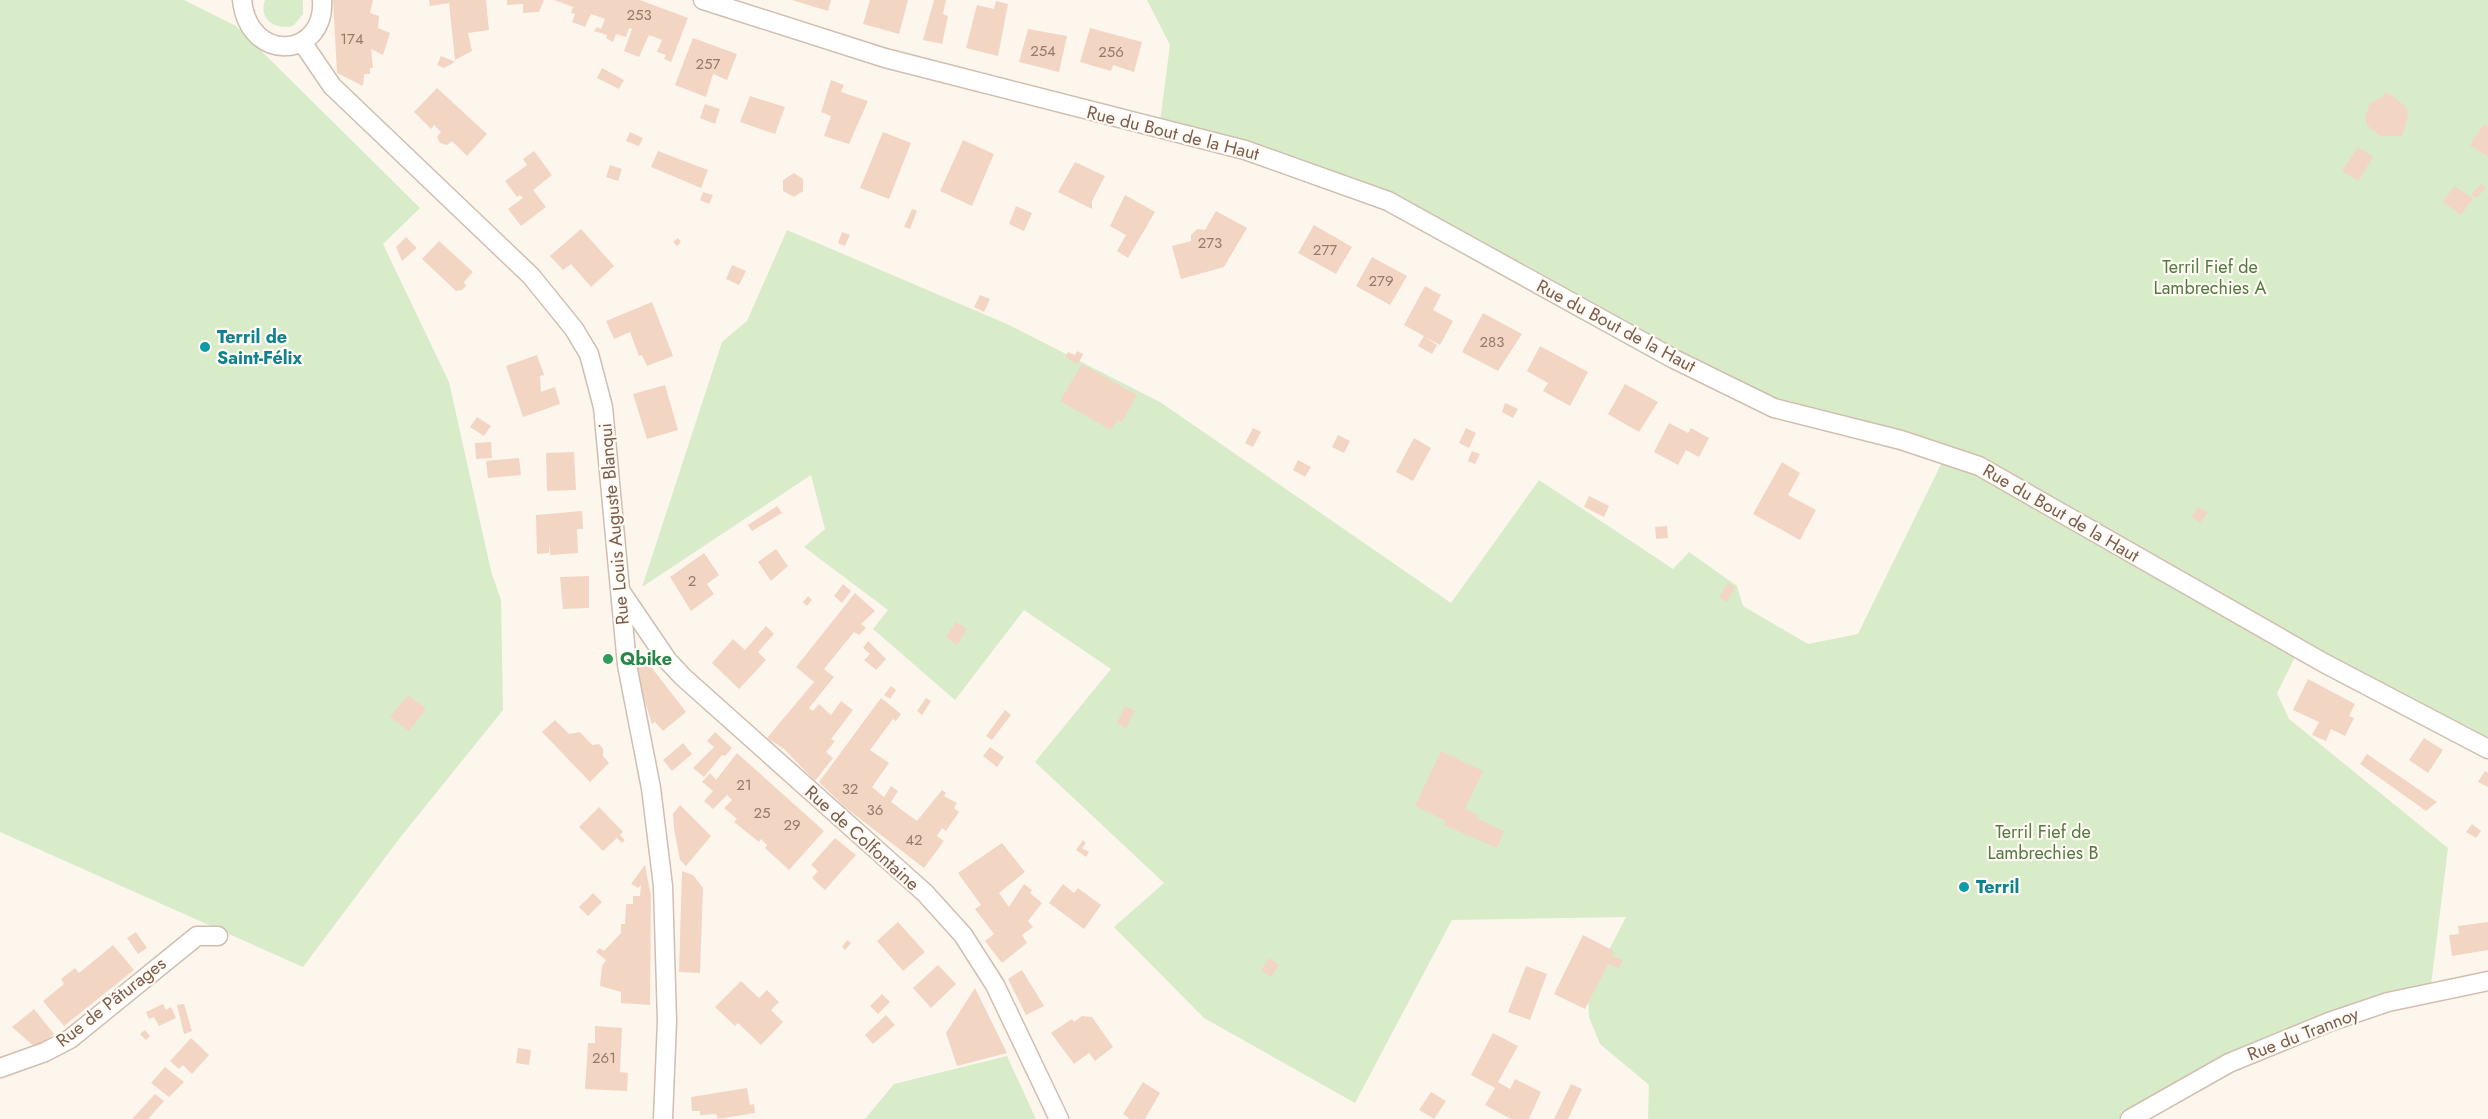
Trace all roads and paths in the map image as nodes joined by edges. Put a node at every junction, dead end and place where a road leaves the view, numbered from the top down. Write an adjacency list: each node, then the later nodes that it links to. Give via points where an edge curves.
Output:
1 (242, 0): 4 (street, via 246,23 260,39 274,45)
2 (322, 0): 4 (street, via 318,25)
3 (705, 0): 6 (street, Rue du Bout de la Haut, via 885,58 1245,150 1388,201 1674,359 1774,408 1901,440 1979,466 2324,663)
4 (302, 42): 5 (street, Rue Louis Auguste Blanqui, via 332,86 531,276 589,354 603,407)
5 (620, 590): 10 (street, Rue Louis Auguste Blanqui, via 627,665 651,788 663,886 667,1021); 11 (street, Rue de Colfontaine, via 683,677 925,893 963,935 995,985)
6 (2488, 749)
7 (218, 936): 9 (street, Rue de Pâturages, via 197,936 70,1038 45,1052)
8 (2488, 981): 12 (street, Rue du Trannoy, via 2388,1002 2329,1022 2229,1063)
9 (0, 1068)
10 (663, 1119)
11 (1059, 1119)
12 (2130, 1119)

